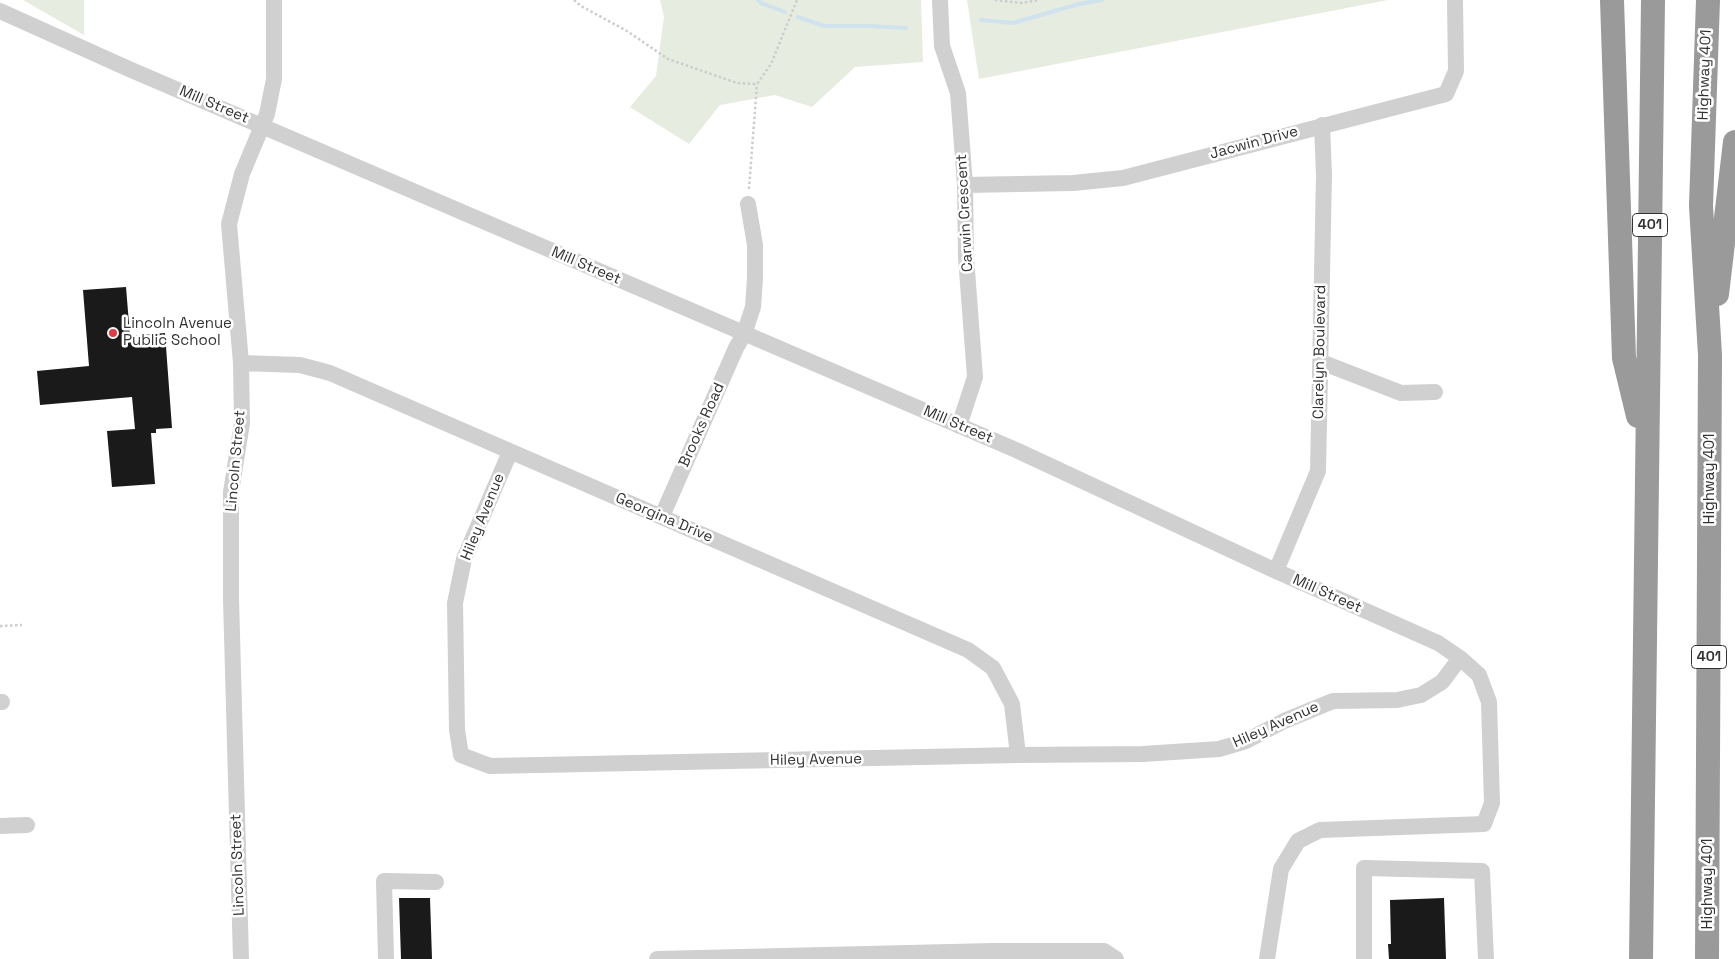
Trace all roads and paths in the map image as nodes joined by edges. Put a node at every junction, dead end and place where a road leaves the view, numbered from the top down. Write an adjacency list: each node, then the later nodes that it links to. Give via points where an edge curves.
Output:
1 (274, 0): 14 (street, Lincoln Street, via 274,79)
2 (574, 0): 12 (path, via 668,59 737,84)
3 (797, 0): 12 (path, via 771,64)
4 (940, 0): 16 (street, Carwin Crescent, via 942,46 958,92)
5 (995, 0): 6 (path, via 1021,3)
6 (1040, 0)
7 (1455, 0): 13 (street, Jacwin Drive, via 1456,71 1446,94)
8 (1612, 0): 24 (highway, via 1624,358)
9 (1653, 0): 24 (highway, 401)
10 (1708, 0): 19 (highway, Highway 401 / 401, via 1701,206)
11 (0, 11): 14 (street, Mill Street)
12 (756, 84): 17 (path)
13 (1322, 125): 16 (street, Jacwin Drive, via 1123,178 1073,183); 20 (street, Clarelyn Boulevard)
14 (262, 126): 18 (street, Mill Street); 21 (street, Lincoln Street, via 242,174 229,224)
15 (1735, 142): 19 (highway)
16 (965, 185): 23 (street, Carwin Crescent, via 966,257 975,377)
17 (748, 204): 18 (street, Brooks Road, via 755,278 753,307)
18 (744, 334): 23 (street, Mill Street); 26 (street, Brooks Road)
19 (1710, 355): 43 (highway, Highway 401 / 401)
20 (1321, 362): 22 (street, via 1401,394); 27 (street, Clarelyn Boulevard, via 1318,471)
21 (241, 363): 25 (street, Georgina Drive, via 300,365 330,373); 35 (street, Lincoln Street, via 242,423 231,492)
22 (1435, 392)
23 (959, 426): 27 (street, Mill Street)
24 (1647, 450): 42 (highway, 401)
25 (510, 452): 26 (street, Georgina Drive); 31 (street, Hiley Avenue, via 464,559 455,603 457,730 461,755 490,766)
26 (662, 516): 31 (street, Georgina Drive, via 968,650 993,668 1012,704)
27 (1276, 571): 30 (street, Mill Street, via 1438,642)
28 (22, 625): 29 (path)
29 (0, 626)
30 (1460, 658): 31 (street, Hiley Avenue, via 1442,682 1421,695 1397,700 1332,701 1219,750); 39 (street, Mill Street, via 1479,676 1489,702 1492,803 1484,824 1320,830 1298,841 1281,869)
31 (1018, 755)
32 (27, 825): 33 (street)
33 (0, 826)
34 (436, 882): 36 (street, via 384,881)
35 (237, 959)
36 (386, 959)
37 (657, 959): 38 (street, via 1104,951)
38 (1116, 959)
39 (1267, 959)
40 (1364, 959): 41 (street, via 1364,868 1482,871)
41 (1486, 959)
42 (1641, 959)
43 (1708, 959)

